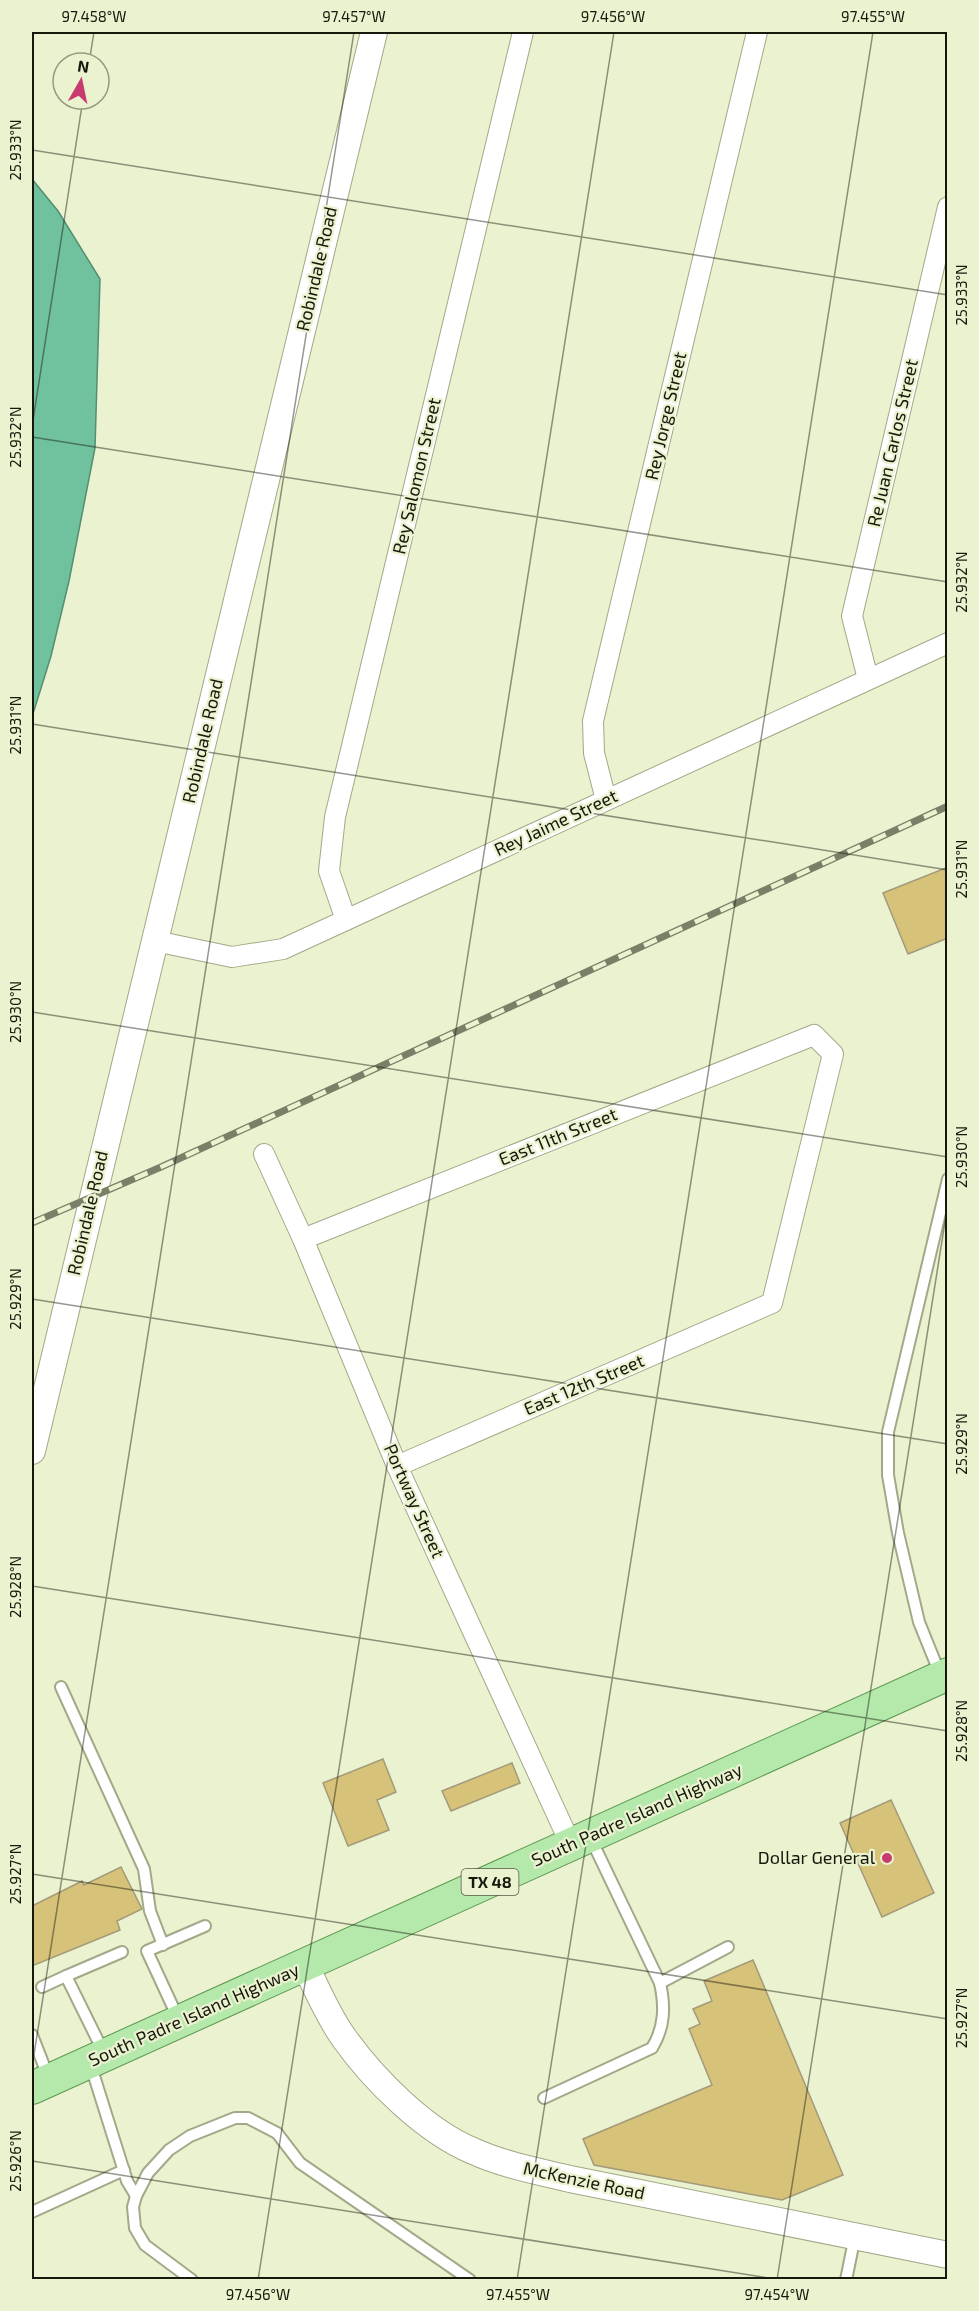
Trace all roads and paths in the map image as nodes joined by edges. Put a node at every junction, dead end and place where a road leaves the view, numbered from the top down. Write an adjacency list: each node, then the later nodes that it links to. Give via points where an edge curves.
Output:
1 (374, 32): 9 (street, Robindale Road)
2 (523, 32): 8 (street, Rey Salomon Street, via 335,817 329,871)
3 (757, 32): 7 (street, Rey Jorge Street, via 593,721 594,753)
4 (948, 207): 6 (street, Re Juan Carlos Street, via 852,616)
5 (948, 643): 6 (street, Rey Jaime Street)
6 (868, 679): 7 (street, Rey Jaime Street)
7 (606, 800): 8 (street, Rey Jaime Street)
8 (346, 920): 9 (street, Rey Jaime Street, via 283,949 232,957)
9 (155, 941): 14 (street, Robindale Road)
10 (264, 1154): 12 (street, Portway Street)
11 (948, 1179): 16 (lane, via 888,1432 888,1475 898,1533 919,1622)
12 (303, 1239): 13 (street, East 11th Street, via 814,1035 833,1054); 15 (street, Portway Street)
13 (772, 1303): 15 (street, East 12th Street)
14 (32, 1450)
15 (397, 1466): 18 (street, Portway Street)
16 (944, 1676): 18 (main road, South Padre Island Highway / TX 48)
17 (61, 1688): 20 (lane, via 144,1869 150,1911)
18 (580, 1840): 23 (main road, South Padre Island Highway / TX 48); 25 (lane)
19 (205, 1926): 20 (lane)
20 (163, 1945): 27 (lane, via 147,1951)
21 (729, 1947): 25 (lane)
22 (122, 1952): 24 (lane)
23 (305, 1965): 27 (main road, South Padre Island Highway / TX 48); 35 (street, McKenzie Road, via 343,2036 368,2068 417,2114 471,2151 513,2166 570,2179)
24 (66, 1976): 26 (lane); 29 (lane)
25 (660, 1983): 31 (lane, via 664,2010 659,2037 652,2048)
26 (42, 1987)
27 (180, 2021): 29 (main road, South Padre Island Highway / TX 48)
28 (32, 2035): 30 (lane)
29 (97, 2058): 30 (main road, South Padre Island Highway / TX 48); 32 (lane)
30 (40, 2084)
31 (544, 2098)
32 (124, 2170): 33 (lane); 34 (lane)
33 (136, 2196): 37 (lane, via 133,2220 144,2245); 38 (lane, via 148,2173 169,2150 190,2136 235,2118 248,2118 277,2133 300,2163)
34 (32, 2212)
35 (855, 2236): 36 (street, McKenzie Road); 39 (lane)
36 (948, 2255)
37 (192, 2280)
38 (470, 2280)
39 (846, 2280)

